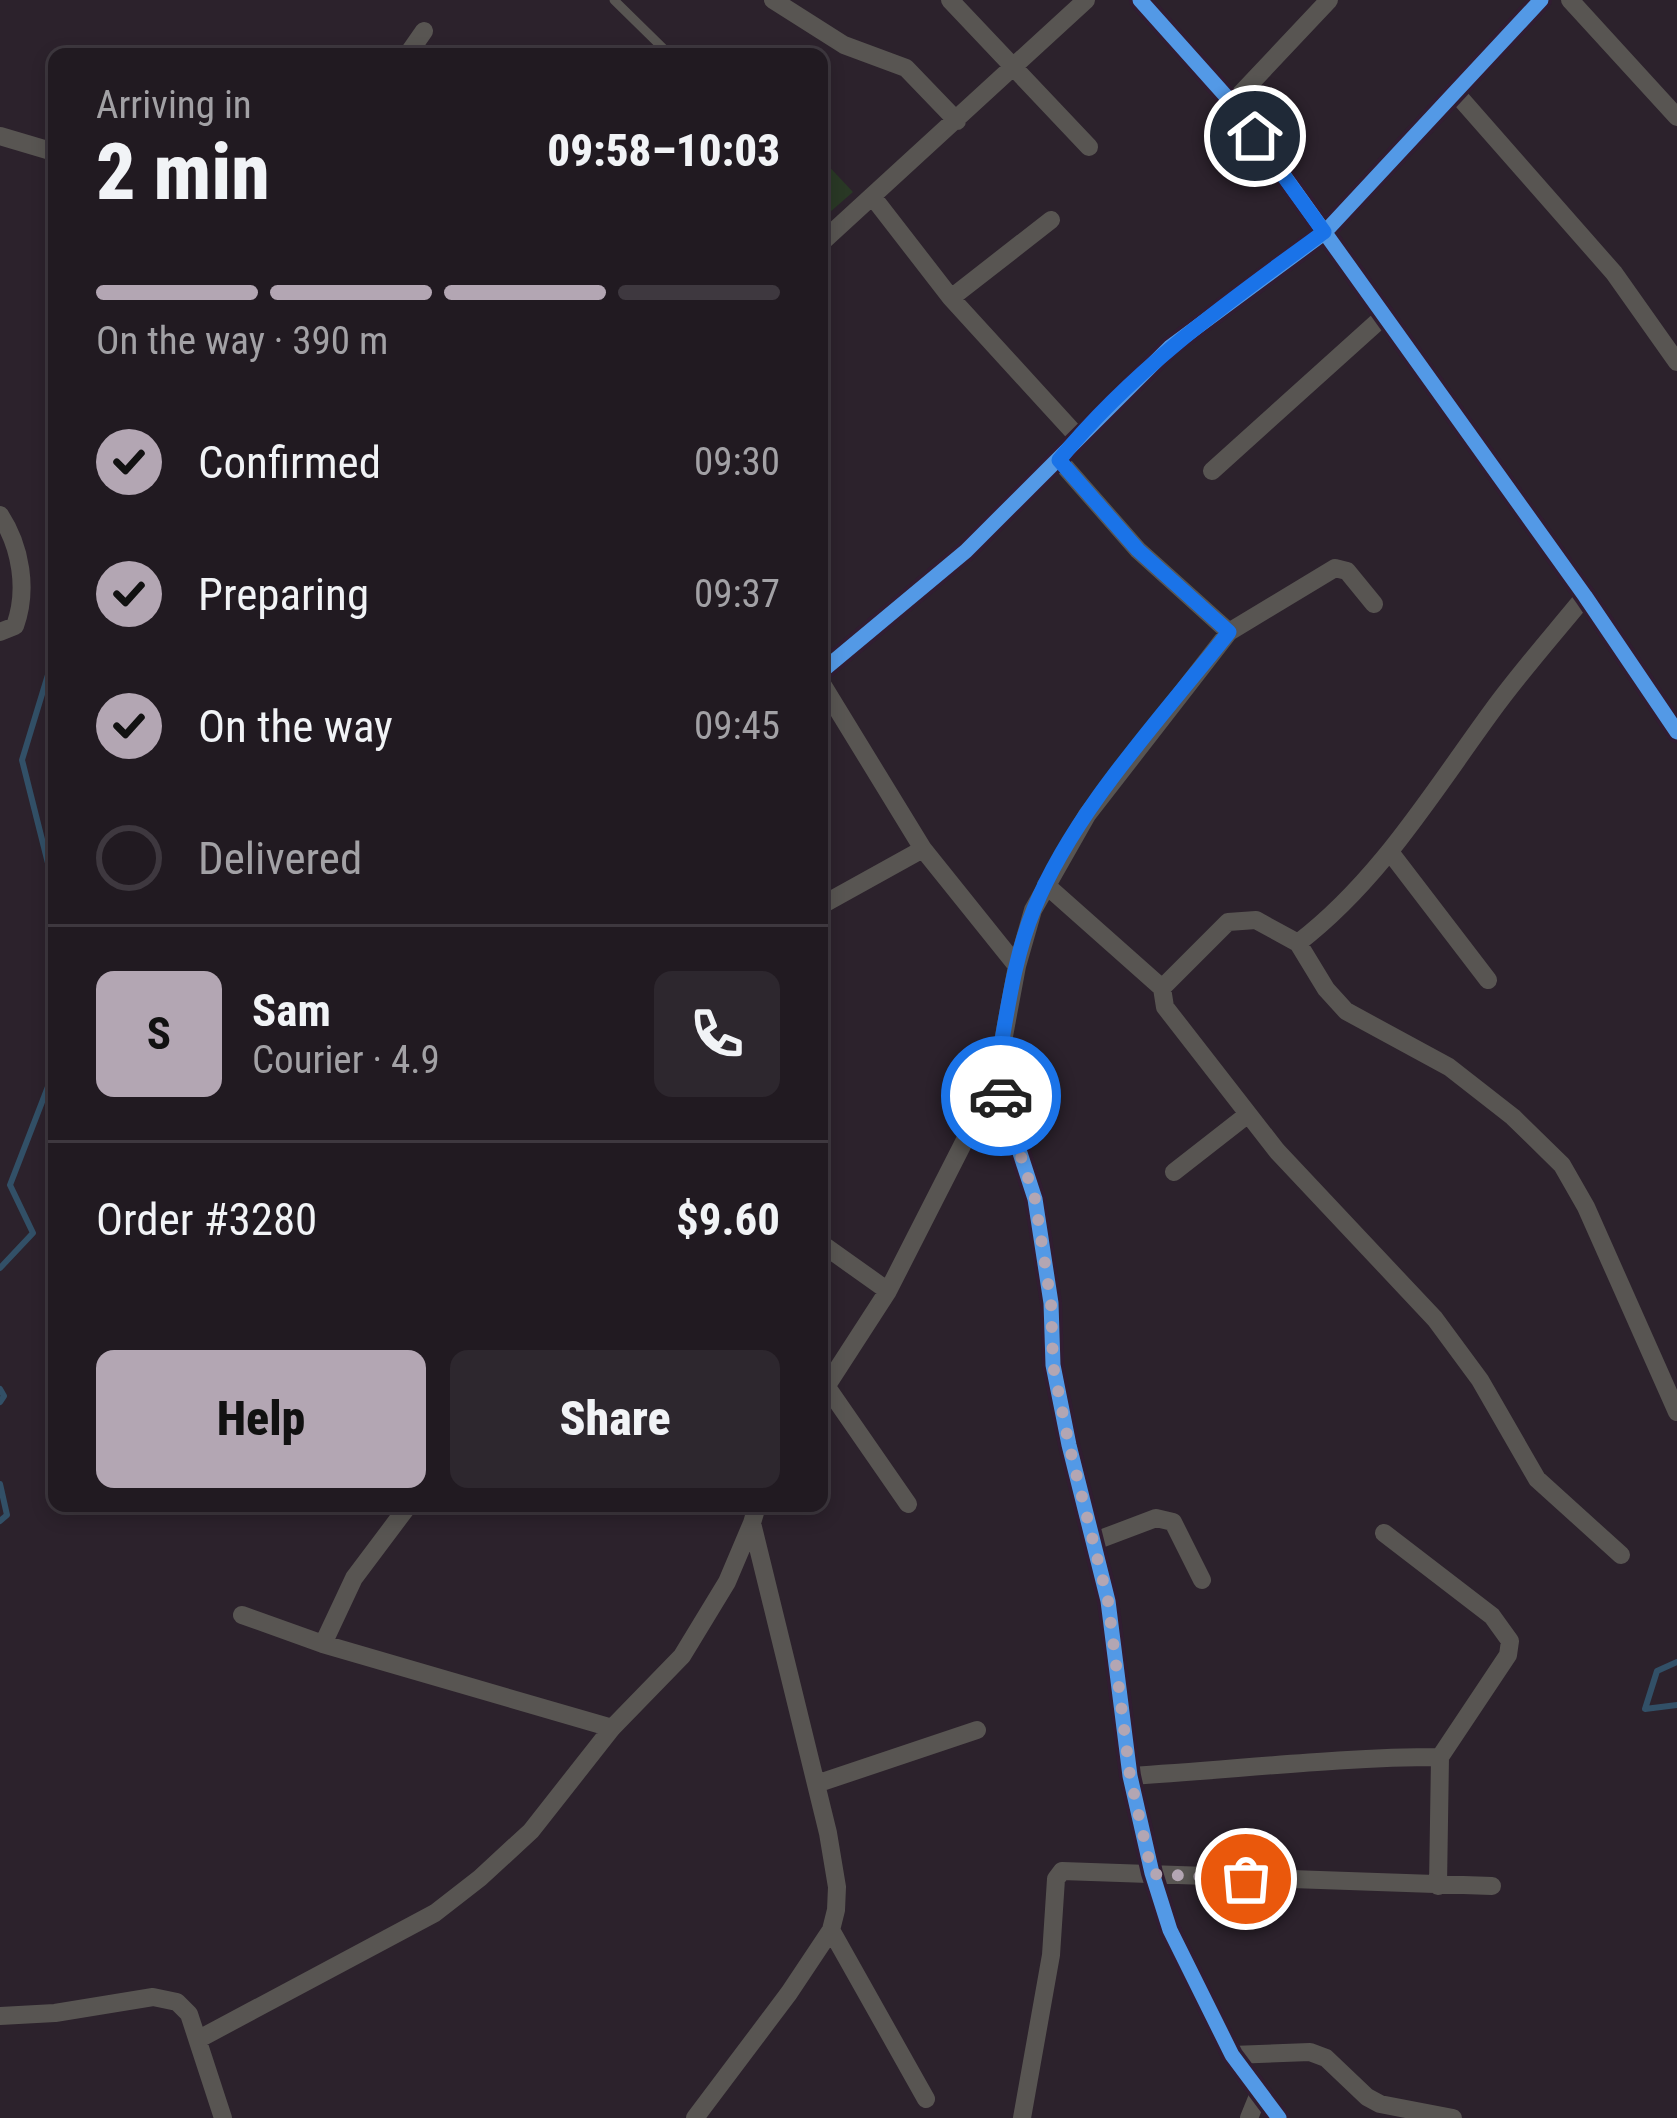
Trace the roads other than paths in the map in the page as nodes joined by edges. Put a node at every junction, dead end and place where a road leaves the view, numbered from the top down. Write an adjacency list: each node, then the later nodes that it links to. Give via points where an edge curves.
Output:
1 (614, 0): 11 (lane)
2 (773, 0): 16 (street, via 844,45 906,68)
3 (950, 0): 12 (street)
4 (1086, 0): 12 (street)
5 (1140, 0): 14 (street)
6 (1329, 0): 14 (street)
7 (1541, 0): 13 (street)
8 (1577, 2): 15 (street)
9 (424, 31): 10 (street)
10 (413, 48)
11 (663, 48)
12 (1012, 63): 16 (street); 18 (street)
13 (1454, 91): 22 (street); 26 (street, via 1614,273)
14 (1232, 103): 22 (street)
15 (1677, 117)
16 (957, 121): 20 (street)
17 (0, 136): 19 (street)
18 (1089, 147)
19 (48, 150)
20 (872, 196): 23 (street); 24 (street)
21 (1051, 220): 24 (street)
22 (1324, 232): 25 (street); 27 (street, via 1170,347)
23 (828, 236)
24 (951, 298): 27 (street)
25 (1384, 316): 29 (street); 31 (street)
26 (1677, 362)
27 (1078, 437): 28 (street)
28 (1059, 460): 34 (street, via 1138,550); 35 (street)
29 (1212, 471)
30 (0, 515): 33 (street, via 21,567 19,617)
31 (1585, 596): 39 (street); 41 (street)
32 (1374, 604): 34 (street, via 1335,568)
33 (0, 632)
34 (1229, 632): 42 (street, via 1113,777)
35 (828, 666)
36 (828, 693): 37 (street)
37 (840, 710): 38 (street); 40 (street)
38 (828, 718)
39 (1677, 732)
40 (923, 849): 43 (street); 45 (street)
41 (1390, 852): 44 (street); 46 (street)
42 (1046, 885): 45 (street); 47 (street)
43 (828, 902)
44 (1298, 943): 47 (street, via 1256,920 1228,922); 55 (street, via 1346,1010 1449,1067 1562,1165)
45 (1017, 967): 48 (street)
46 (1488, 980)
47 (1162, 988): 49 (street, via 1165,1007)
48 (995, 1079): 52 (street); 60 (street, via 1035,1199 1053,1365)
49 (1247, 1115): 50 (street); 61 (street, via 1435,1319 1537,1479)
50 (1174, 1172)
51 (828, 1248): 52 (street)
52 (888, 1292): 53 (street)
53 (828, 1384)
54 (828, 1395): 56 (street)
55 (1677, 1412)
56 (908, 1504)
57 (404, 1512): 64 (street, via 354,1579)
58 (754, 1514): 65 (street, via 704,1625); 69 (street)
59 (1384, 1533): 67 (street, via 1492,1616 1510,1641)
60 (1095, 1541): 62 (street, via 1156,1518 1173,1522); 68 (street)
61 (1621, 1556)
62 (1202, 1580)
63 (242, 1615): 64 (street)
64 (323, 1644): 65 (street)
65 (612, 1728): 75 (street, via 531,1831 450,1901)
66 (976, 1730): 69 (street)
67 (1440, 1756): 68 (street); 71 (street)
68 (1130, 1776): 70 (street)
69 (816, 1784): 73 (street, via 837,1887)
70 (1152, 1874): 71 (street); 76 (street, via 1170,1930); 81 (street, via 1056,1877)
71 (1438, 1886): 72 (street)
72 (1492, 1886)
73 (831, 1930): 78 (street); 80 (street)
74 (0, 2016): 75 (street, via 165,1998 189,2014)
75 (199, 2039): 79 (street)
76 (1232, 2055): 77 (street); 84 (street, via 1310,2051 1380,2104)
77 (1261, 2091): 82 (street); 83 (street)
78 (926, 2098)
79 (223, 2118)
80 (695, 2118)
81 (1022, 2118)
82 (1249, 2118)
83 (1279, 2118)
84 (1453, 2118)

